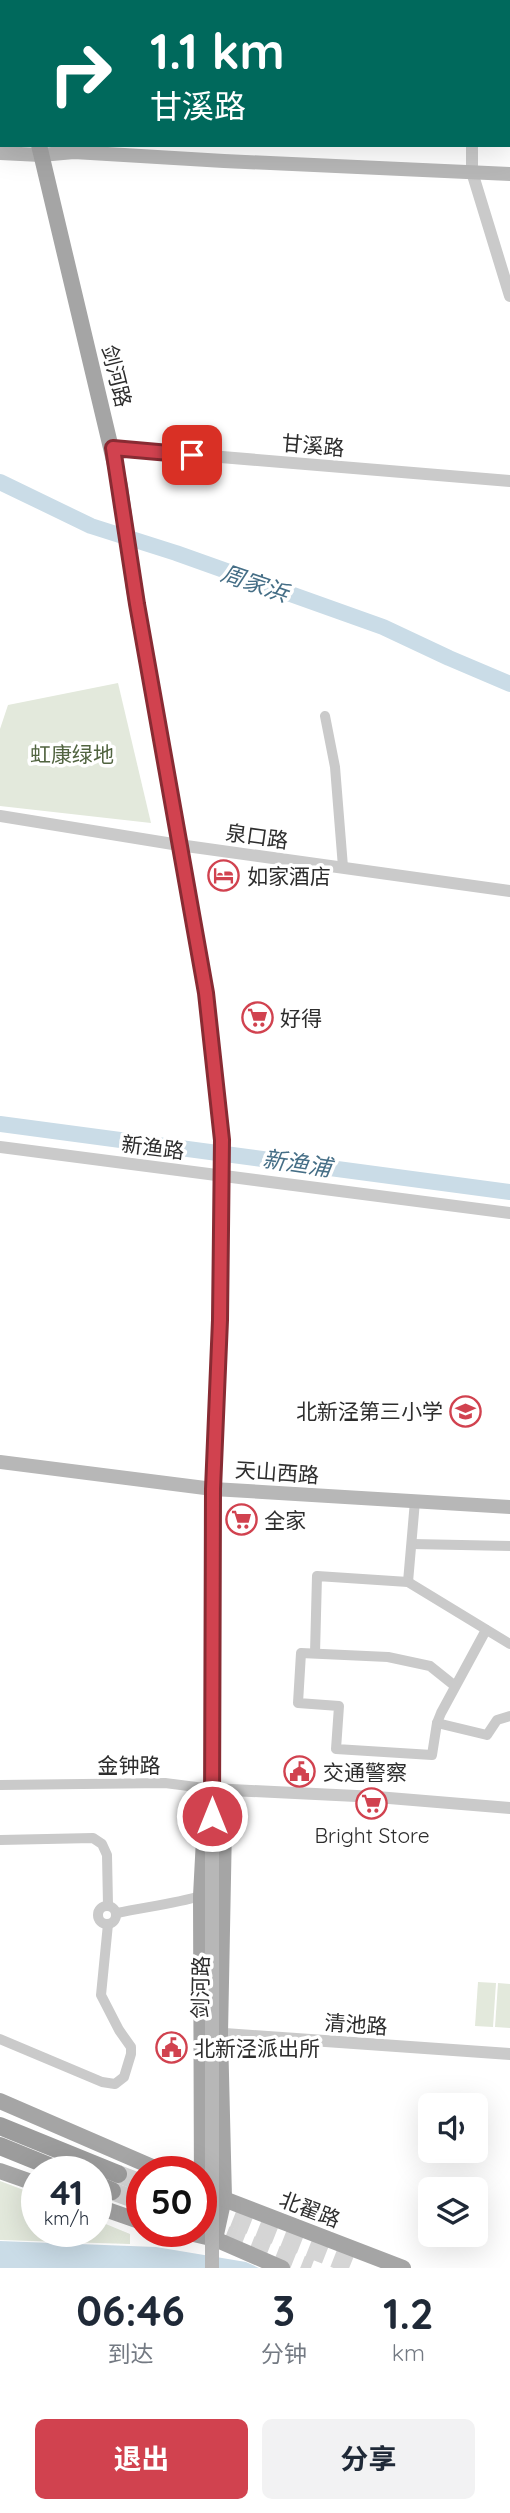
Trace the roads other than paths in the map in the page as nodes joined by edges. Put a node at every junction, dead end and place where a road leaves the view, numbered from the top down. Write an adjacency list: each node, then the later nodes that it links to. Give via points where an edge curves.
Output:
1 (472, 147): 4 (street)
2 (40, 150): 3 (main road); 4 (main road); 7 (main road, 剑河路)
3 (0, 153)
4 (472, 172): 5 (main road); 6 (street)
5 (510, 174)
6 (510, 296)
7 (113, 448): 8 (street, 甘溪路); 11 (main road, 剑河路)
8 (510, 481)
9 (325, 716): 12 (street, via 335,767)
10 (0, 816): 11 (street, 泉口路)
11 (179, 845): 12 (street, 泉口路); 15 (main road, 剑河路, via 206,993)
12 (343, 867): 13 (street, 泉口路)
13 (510, 891)
14 (0, 1147): 15 (street, 新渔路)
15 (223, 1175): 16 (street, 新渔路); 18 (main road, 剑河路)
16 (510, 1213)
17 (0, 1462): 18 (main road, 天山西路)
18 (213, 1489): 19 (main road, 天山西路); 31 (main road, 剑河路)
19 (415, 1501): 20 (main road, 天山西路); 21 (street)
20 (510, 1507)
21 (412, 1544): 22 (street); 23 (street)
22 (510, 1546)
23 (408, 1582): 24 (street); 26 (street, via 317,1576)
24 (486, 1630): 25 (street); 27 (street)
25 (510, 1644)
26 (315, 1653): 27 (street, via 388,1657 430,1666); 29 (street, via 301,1653 298,1703 339,1706 336,1749 432,1755)
27 (455, 1686): 29 (street)
28 (510, 1716): 29 (street, via 497,1720 487,1735)
29 (437, 1723)
30 (0, 1785): 31 (street, 金钟路, via 164,1783)
31 (212, 1789): 32 (street, 金钟路); 34 (main road, 剑河路, via 205,1820); 39 (main road, 剑河路, via 224,1826); 57 (main road, bridge)
32 (510, 1808)
33 (0, 1840): 35 (street, via 93,1838 107,1854)
34 (201, 1896): 36 (street); 38 (main road, 剑河路)
35 (107, 1905): 36 (street); 37 (street, via 98,1915)
36 (117, 1913): 37 (street, via 115,1921)
37 (108, 1924): 40 (street, via 102,1995 131,2047 124,2077 114,2084 102,2082)
38 (200, 2032): 39 (street, 清池路); 49 (main road, 剑河路)
39 (220, 2034): 41 (street, 清池路); 54 (main road, 剑河路)
40 (0, 2039)
41 (510, 2054)
42 (0, 2101): 48 (main road)
43 (0, 2126): 47 (highway)
44 (0, 2146): 46 (highway)
45 (0, 2153): 50 (highway)
46 (26, 2156)
47 (57, 2156)
48 (127, 2156)
49 (202, 2156)
50 (21, 2157)
51 (0, 2171): 52 (main road)
52 (21, 2178)
53 (217, 2197): 54 (main road, 北翟路)
54 (224, 2199): 55 (main road, 剑河路); 59 (main road, 北翟路)
55 (217, 2230)
56 (217, 2240): 58 (main road)
57 (212, 2268)
58 (282, 2268)
59 (403, 2268)

